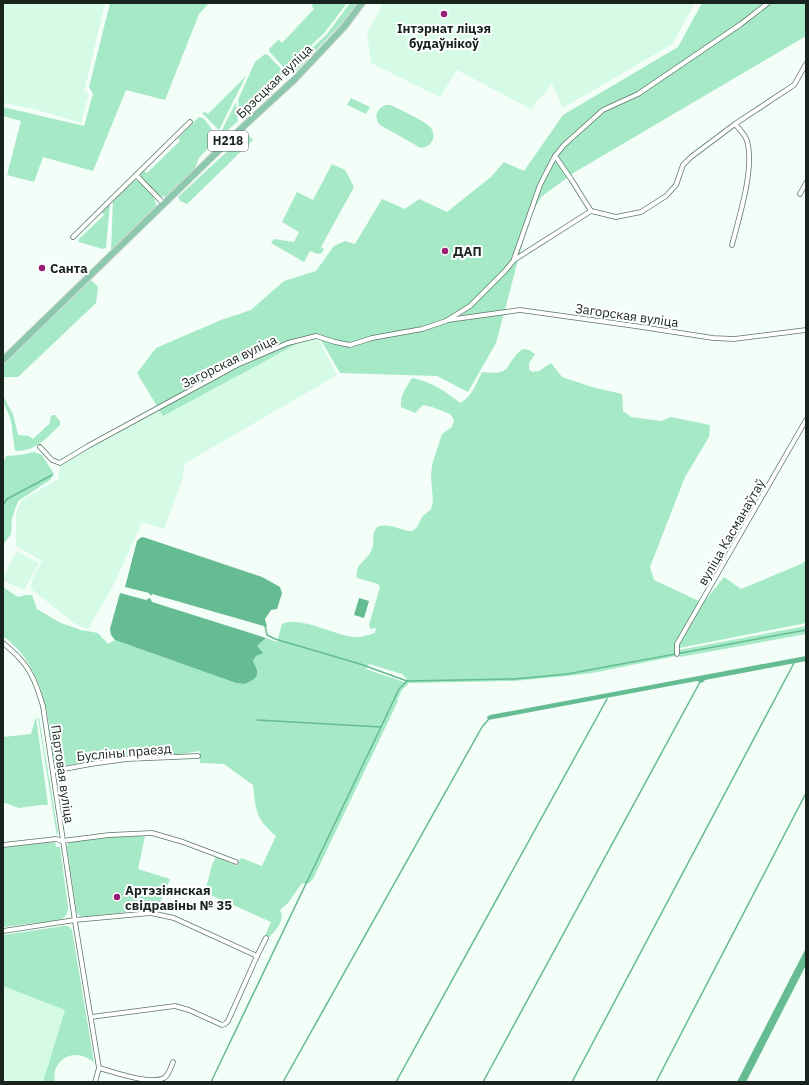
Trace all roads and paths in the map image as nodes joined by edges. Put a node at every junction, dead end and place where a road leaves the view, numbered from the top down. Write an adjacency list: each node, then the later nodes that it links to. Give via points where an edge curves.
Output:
1 (362, 3): 10 (main road, Брэсцкая вуліца / Н218, via 344,27 294,80)
2 (768, 3): 6 (street, via 638,94 602,110)
3 (806, 64): 5 (street, via 794,85)
4 (190, 122): 7 (street)
5 (735, 124): 11 (street, via 691,157 683,165 676,185 666,196 641,212 616,217); 13 (street, via 747,140 750,163)
6 (555, 156): 11 (street); 14 (street, via 540,185)
7 (136, 175): 10 (street); 12 (street)
8 (806, 182): 9 (street)
9 (800, 194)
10 (164, 204): 17 (main road, Брэсцкая вуліца / Н218)
11 (591, 211): 14 (street, Загорская вуліца)
12 (73, 236)
13 (732, 245)
14 (514, 260): 15 (street, Загорская вуліца, via 470,306)
15 (446, 321): 16 (street, Загорская вуліца, via 520,310 713,338 734,339); 19 (street, Загорская вуліца, via 350,345 316,336 288,343 237,366 60,463 52,460)
16 (806, 330)
17 (3, 360)
18 (806, 420): 21 (street, вуліца Касманаўтаў, via 677,644)
19 (40, 447)
20 (3, 643): 23 (street, Партовая вуліца, via 22,660 37,687 43,706)
21 (677, 654)
22 (198, 756): 23 (street, Бусліны праезд, via 127,759)
23 (53, 770): 24 (street, Партовая вуліца)
24 (62, 841): 25 (street); 26 (street, via 152,833); 27 (street, Партовая вуліца)
25 (3, 845)
26 (236, 862)
27 (75, 920): 28 (street); 30 (street, via 143,913 161,914); 31 (street, Партовая вуліца)
28 (3, 931)
29 (266, 938): 30 (street)
30 (257, 956): 31 (street, via 228,1021 222,1025 175,1006)
31 (91, 1017): 33 (street, Партовая вуліца)
32 (173, 1062): 33 (street, via 168,1075 158,1080 138,1080)
33 (99, 1068): 34 (street, Партовая вуліца)
34 (95, 1082)

